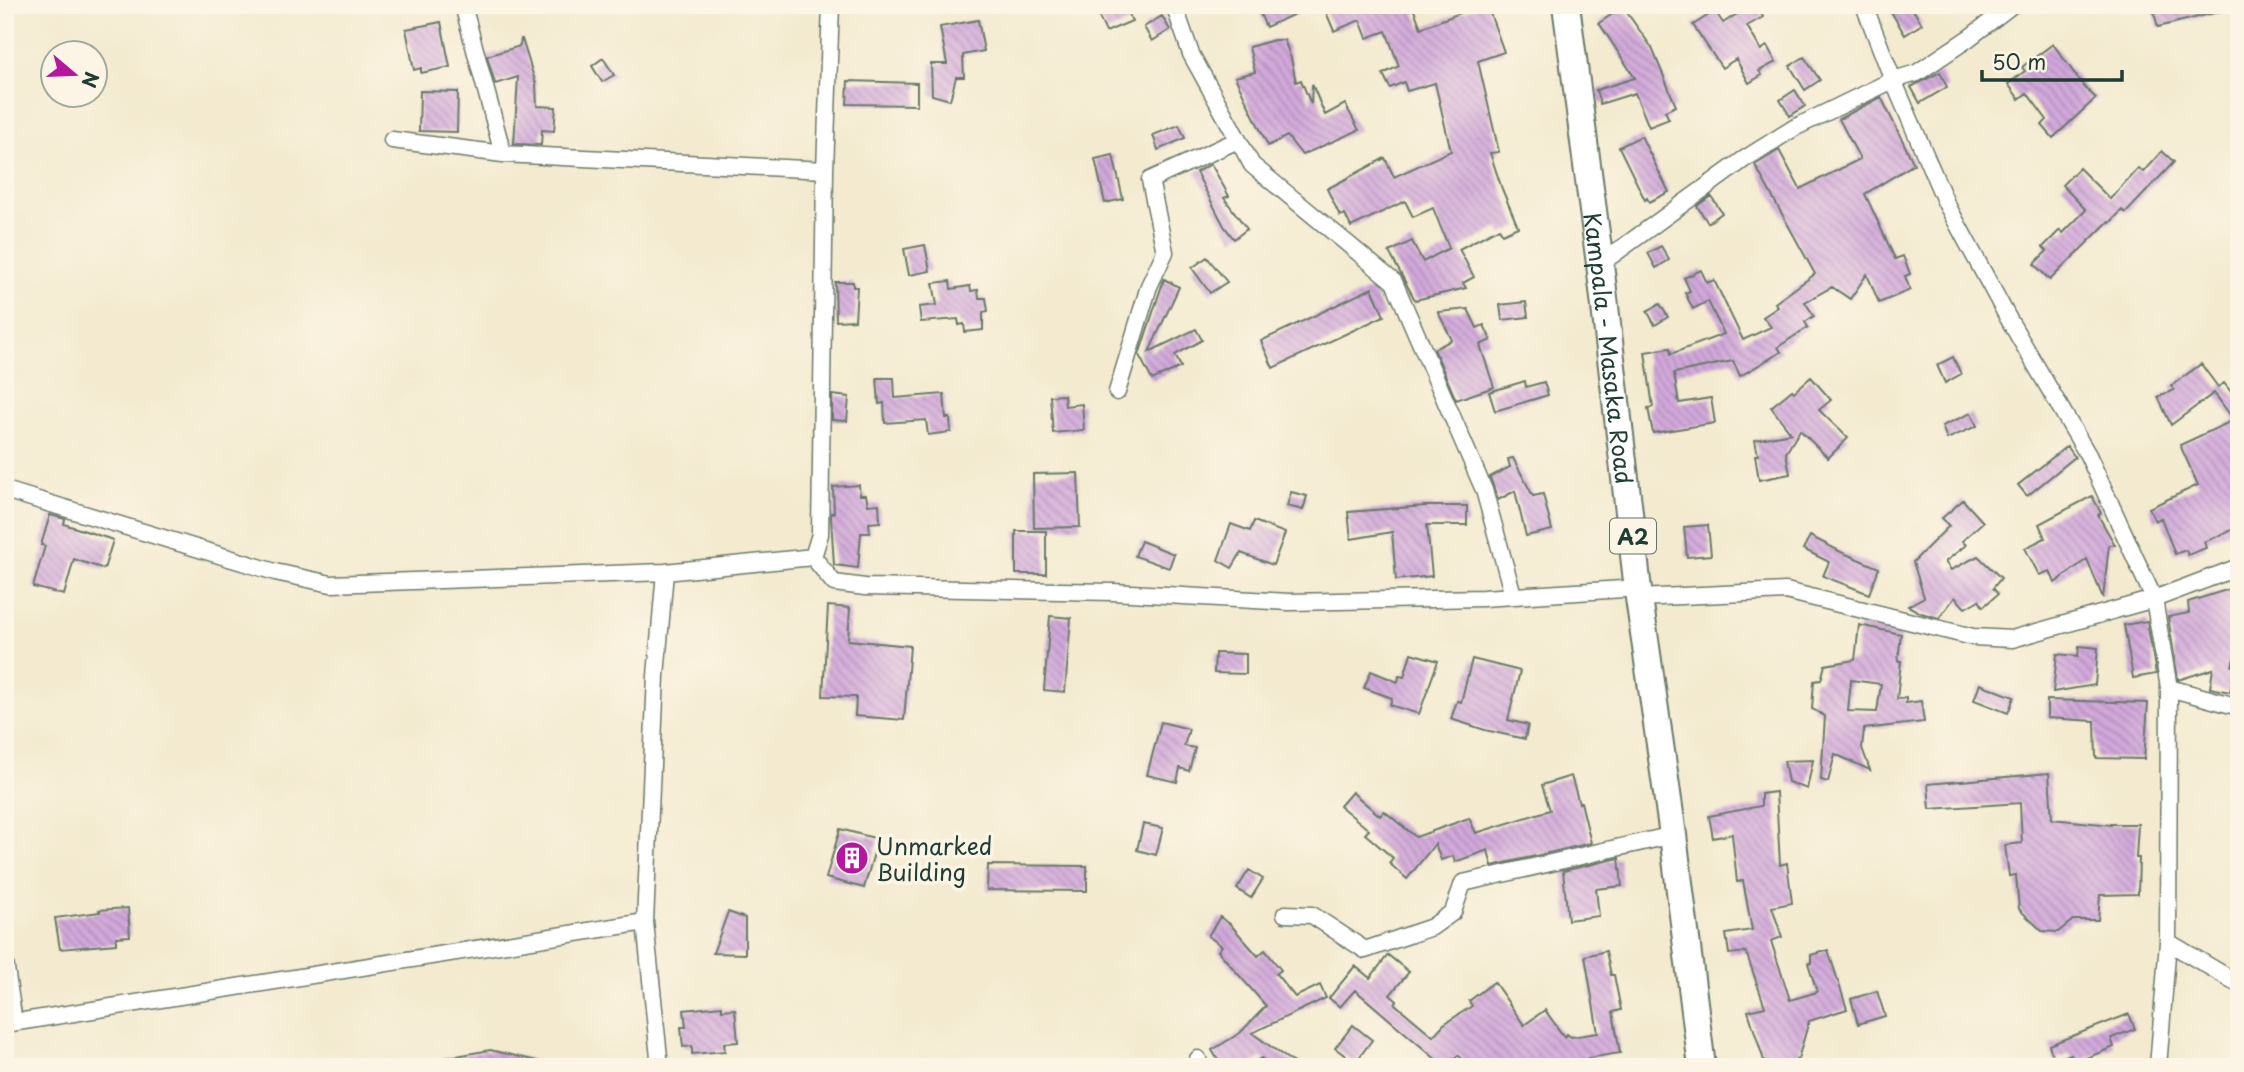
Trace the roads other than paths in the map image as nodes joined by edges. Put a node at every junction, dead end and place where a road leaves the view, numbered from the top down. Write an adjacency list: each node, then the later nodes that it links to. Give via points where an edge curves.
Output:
1 (463, 5): 10 (street)
2 (831, 5): 11 (street)
3 (1174, 5): 8 (street, via 1191,54)
4 (1864, 5): 7 (street)
5 (2012, 5): 7 (street, via 1917,73)
6 (1568, 8): 12 (main road, Kampala - Masaka Road / A2)
7 (1893, 80): 12 (street, via 1794,128 1743,160); 20 (street, via 1946,203 2088,455)
8 (1238, 140): 13 (street, via 1150,180 1165,252 1149,286); 19 (street, via 1252,164 1394,282 1484,490)
9 (392, 141): 10 (street)
10 (503, 154): 11 (street)
11 (825, 170): 15 (street, via 820,534)
12 (1600, 264): 18 (main road, Kampala - Masaka Road / A2)
13 (1117, 392)
14 (5, 489): 17 (street, via 275,572 331,584)
15 (813, 558): 17 (street); 19 (street, via 834,583 865,587 1289,602)
16 (2239, 568): 20 (street)
17 (665, 572): 25 (street)
18 (1639, 593): 19 (street); 20 (street, via 1786,591 1973,637 2012,639); 23 (main road, Kampala - Masaka Road / A2)
19 (1513, 595)
20 (2154, 599): 21 (street)
21 (2169, 688): 22 (street); 26 (street)
22 (2239, 707)
23 (1673, 835): 24 (street, via 1463,883 1453,912 1432,927 1365,950 1312,915); 31 (main road, Kampala - Masaka Road / A2)
24 (1285, 914)
25 (645, 922): 29 (street); 30 (street)
26 (2168, 942): 28 (street); 32 (street)
27 (5, 962): 29 (street)
28 (2239, 985)
29 (10, 1023)
30 (660, 1067)
31 (1702, 1067)
32 (2158, 1067)

